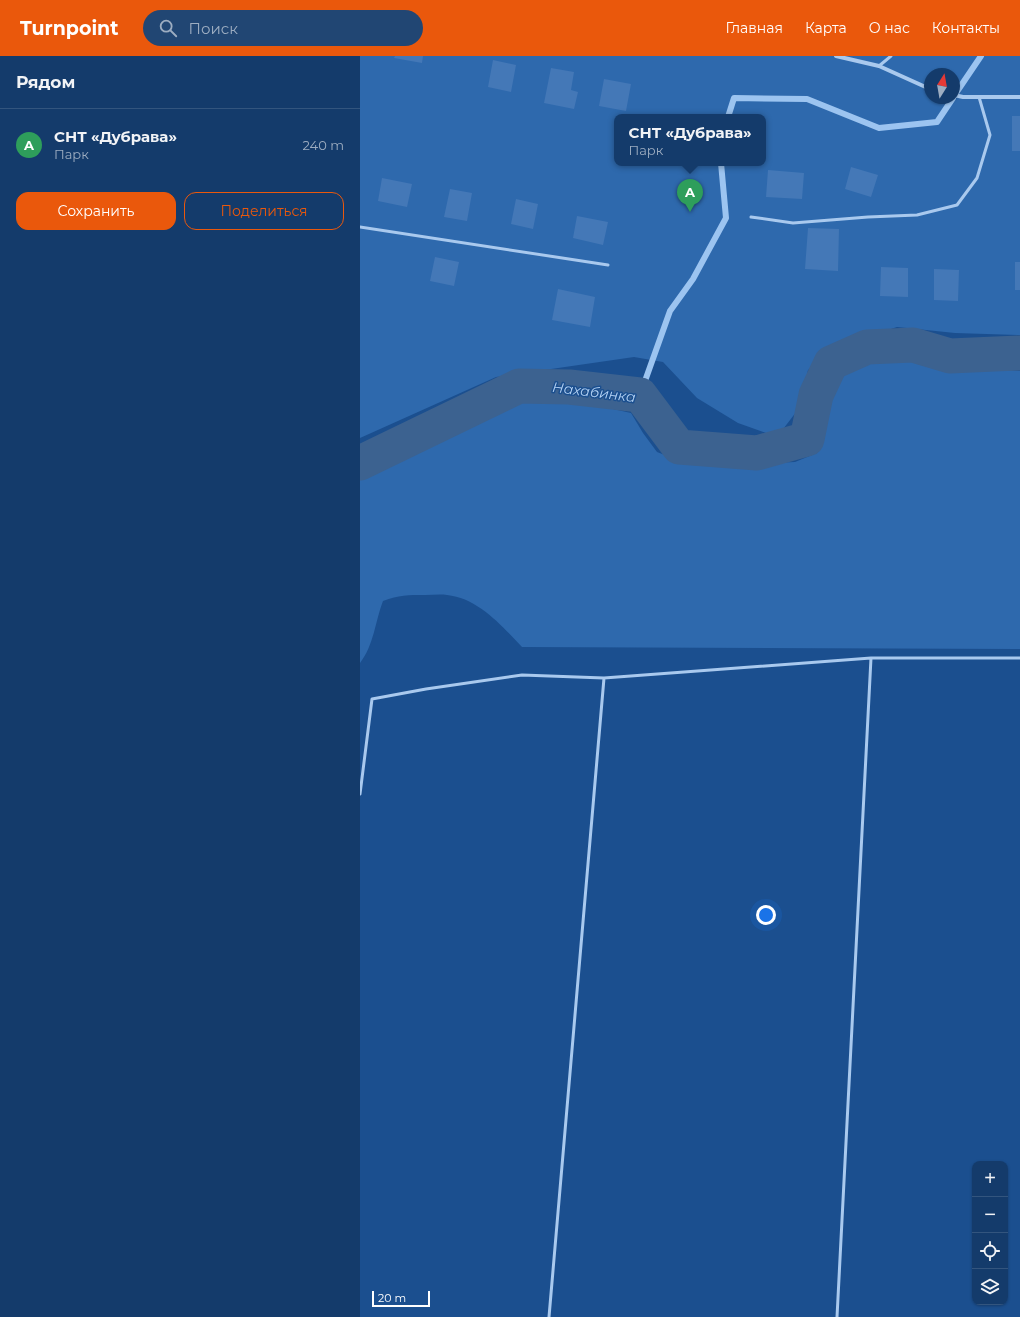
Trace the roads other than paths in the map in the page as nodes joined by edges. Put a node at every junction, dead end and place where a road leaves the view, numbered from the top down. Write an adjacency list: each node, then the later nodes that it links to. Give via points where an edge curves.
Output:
1 (836, 56): 3 (street)
2 (892, 56): 3 (lane)
3 (879, 66): 4 (street)
4 (924, 86)
5 (960, 96): 6 (street)
6 (979, 97): 7 (street); 8 (lane, via 990,135 977,178 958,205 917,215 792,223)
7 (1020, 97)
8 (752, 217)
9 (360, 227): 10 (lane)
10 (608, 264)
11 (871, 658): 12 (lane); 13 (lane); 16 (lane)
12 (1020, 658)
13 (604, 678): 14 (lane, via 522,675 372,699); 15 (lane)
14 (360, 794)
15 (549, 1317)
16 (837, 1317)

